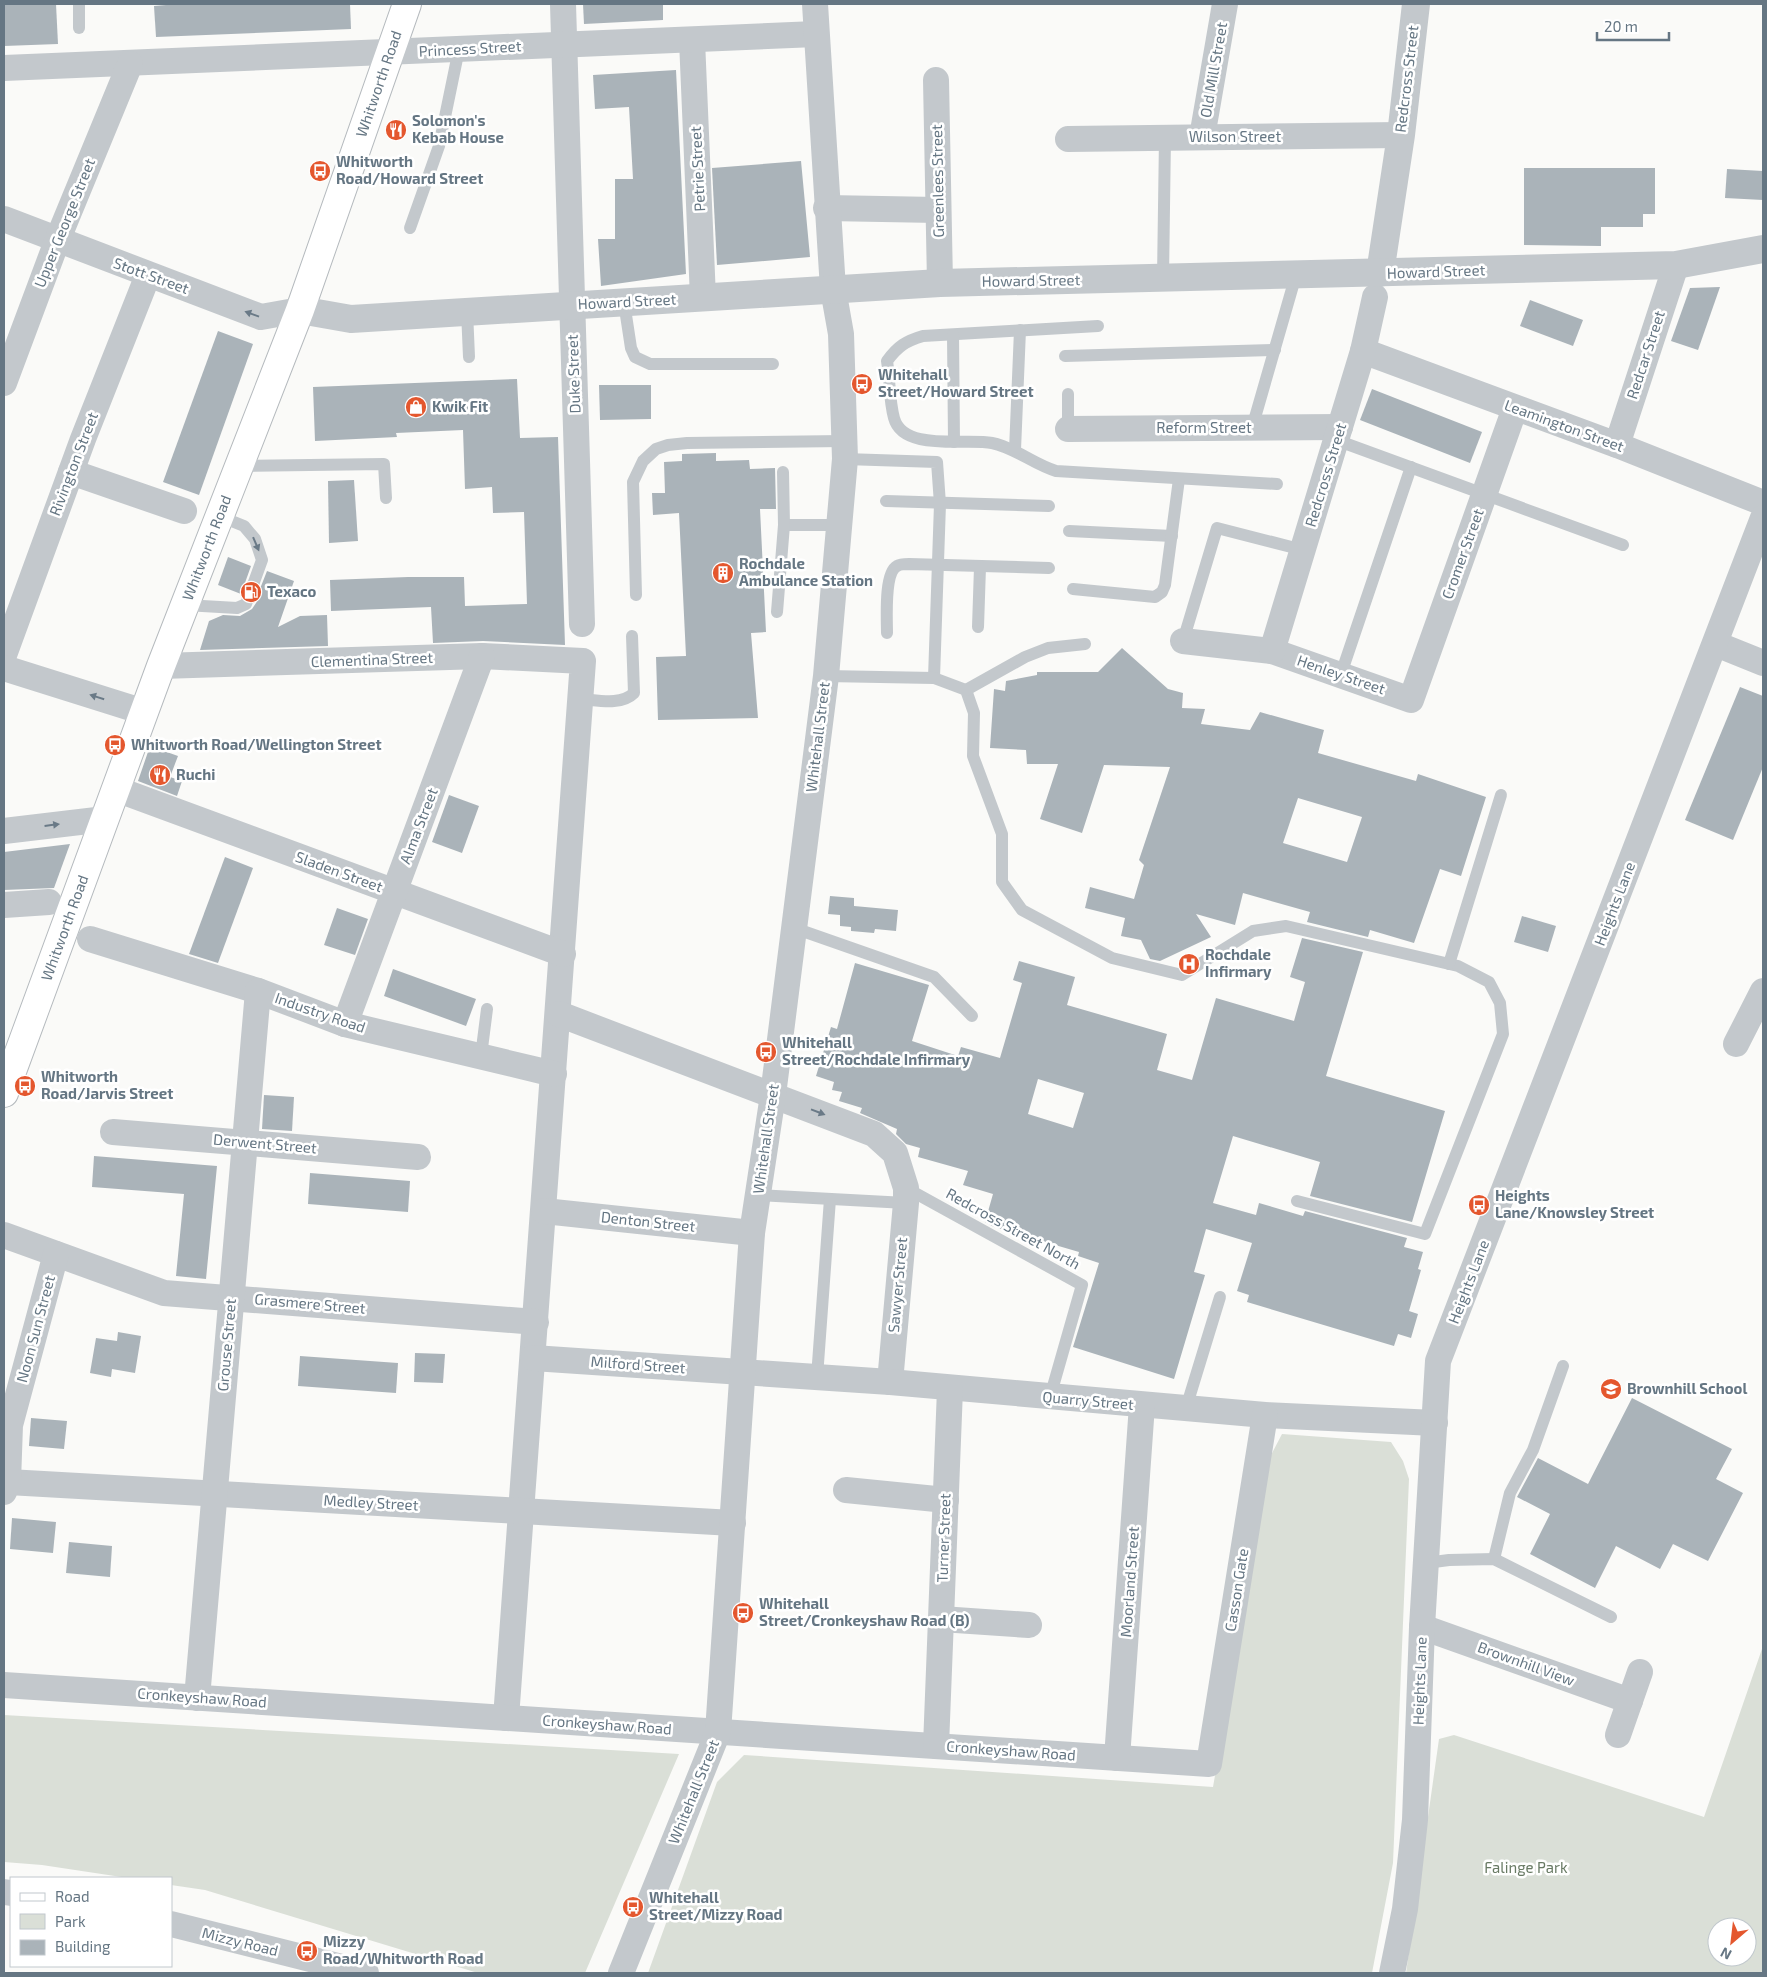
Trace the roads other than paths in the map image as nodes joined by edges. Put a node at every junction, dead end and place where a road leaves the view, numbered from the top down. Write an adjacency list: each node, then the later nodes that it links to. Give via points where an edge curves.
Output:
1 (79, 4): 7 (lane)
2 (407, 4): 12 (main road, Whitworth Road)
3 (563, 4): 10 (street, Duke Street)
4 (815, 4): 8 (street, Whitehall Street)
5 (1225, 4): 18 (street, Old Mill Street)
6 (1416, 4): 16 (street, Redcross Street)
7 (79, 28)
8 (816, 34): 9 (street, Princess Street); 20 (street, Whitehall Street)
9 (692, 40): 10 (street, Princess Street); 33 (street, Petrie Street)
10 (563, 45): 11 (street, Princess Street); 35 (street, Duke Street)
11 (459, 49): 12 (street, Princess Street); 23 (lane, via 439,146)
12 (389, 53): 13 (street, Princess Street); 36 (main road, Whitworth Road)
13 (130, 64): 14 (street, Princess Street); 24 (street, Upper George Street)
14 (4, 68)
15 (936, 80): 21 (street, Greenlees Street)
16 (1401, 136): 18 (street, Wilson Street); 31 (street, Redcross Street)
17 (1165, 137): 18 (street, Wilson Street); 19 (street, Wilson Street); 29 (lane)
18 (1202, 137)
19 (1068, 139)
20 (826, 208): 21 (street); 32 (street, Whitehall Street)
21 (938, 210): 30 (street, Greenlees Street)
22 (4, 219): 24 (street, Stott Street)
23 (410, 228)
24 (57, 241): 27 (street, Stott Street); 46 (street, Upper George Street)
25 (1763, 249): 26 (street, Howard Street)
26 (1676, 265): 31 (street, Howard Street); 54 (street, Redcar Street)
27 (148, 275): 36 (street, Stott Street, one-way to 27, via 261,317); 60 (street, Rivington Street)
28 (1296, 275): 29 (street, Howard Street); 31 (street, Howard Street); 41 (lane)
29 (1163, 278): 30 (street, Howard Street)
30 (940, 283): 32 (street, Howard Street)
31 (1377, 285): 42 (street, Redcross Street)
32 (833, 289): 33 (street, Howard Street); 55 (street, Whitehall Street, via 841,334)
33 (703, 298): 34 (street, Howard Street)
34 (624, 302): 35 (street, Howard Street); 45 (lane, via 631,348 635,357 650,364)
35 (572, 304): 37 (street, Howard Street); 86 (street, Duke Street)
36 (300, 310): 37 (street, Howard Street, via 351,319); 58 (main road, Whitworth Road)
37 (467, 311): 44 (lane)
38 (1098, 326): 39 (lane)
39 (1020, 330): 40 (lane); 56 (lane)
40 (953, 335): 52 (lane, via 923,336 906,341 896,348 888,361 894,419 899,429 914,439); 53 (lane)
41 (1275, 350): 43 (lane); 49 (lane)
42 (1363, 351): 48 (street, Leamington Street); 51 (street, Redcross Street)
43 (1065, 356)
44 (469, 357)
45 (773, 364)
46 (4, 384)
47 (1068, 394): 50 (lane)
48 (1515, 408): 54 (street, Leamington Street); 64 (street, Cromer Street)
49 (1252, 428): 50 (street, Reform Street); 51 (street, Reform Street)
50 (1068, 429)
51 (1338, 434): 59 (lane); 78 (street, Redcross Street)
52 (937, 441): 53 (lane); 57 (lane)
53 (954, 442): 56 (lane, via 992,443)
54 (1617, 445): 67 (street, Leamington Street)
55 (844, 450): 57 (lane); 74 (street, Whitehall Street); 83 (lane, via 687,444 656,449 643,461 632,482)
56 (1015, 450): 62 (lane, via 1041,466 1056,470)
57 (937, 462): 68 (lane)
58 (239, 466): 65 (lane, via 384,464); 71 (main road, Whitworth Road)
59 (1411, 467): 64 (lane); 99 (lane)
60 (71, 472): 70 (street); 94 (street, Rivington Street)
61 (783, 472): 73 (lane)
62 (1179, 479): 63 (lane); 76 (lane)
63 (1277, 484)
64 (1484, 494): 77 (lane); 104 (street, Cromer Street)
65 (386, 498)
66 (886, 501): 68 (lane)
67 (1763, 503)
68 (940, 504): 69 (lane); 79 (lane)
69 (1049, 506)
70 (184, 511)
71 (219, 516): 84 (main road, Whitworth Road); 84 (lane, one-way to 84, via 244,526 255,539 262,560 246,604 237,608)
72 (1763, 518): 92 (street, Heights Lane)
73 (784, 525): 74 (lane); 85 (lane)
74 (839, 525): 100 (street, Whitehall Street)
75 (1069, 531): 76 (lane)
76 (1172, 536): 82 (lane, via 1165,585 1155,596)
77 (1623, 545)
78 (1303, 550): 90 (lane, via 1217,528); 93 (street, Redcross Street)
79 (938, 565): 80 (lane); 88 (lane, via 909,564 897,566 892,571 888,586); 101 (lane)
80 (980, 567): 81 (lane); 87 (lane)
81 (1049, 568)
82 (1073, 589)
83 (636, 595)
84 (184, 605): 97 (main road, Whitworth Road)
85 (777, 612)
86 (582, 624)
87 (978, 627)
88 (887, 633)
89 (632, 636): 103 (lane, via 634,693 619,701)
90 (1183, 641): 93 (street)
91 (1085, 644): 102 (lane, via 1048,648)
92 (1716, 644): 96 (street); 153 (street, Heights Lane, via 1438,1361)
93 (1272, 651): 99 (street, Henley Street)
94 (4, 655)
95 (482, 656): 97 (street, Clementina Street); 103 (street, Clementina Street, via 583,661); 110 (street, Alma Street)
96 (1763, 663)
97 (161, 666): 105 (main road, Whitworth Road)
98 (4, 668): 105 (street, one-way to 98)
99 (1341, 674): 104 (street, Henley Street)
100 (826, 676): 101 (lane); 113 (street, Whitehall Street)
101 (934, 678): 102 (lane)
102 (966, 690): 116 (lane, via 974,713 973,756 1002,834 1002,882 1022,910 1112,958 1182,974 1253,931 1286,926)
103 (580, 699): 115 (street)
104 (1411, 700)
105 (144, 712): 106 (main road, Whitworth Road)
106 (116, 789): 108 (main road, Whitworth Road); 110 (street, Sladen Street)
107 (1501, 795): 116 (lane)
108 (105, 819): 109 (street, one-way to 108); 124 (main road, Whitworth Road)
109 (4, 831)
110 (394, 892): 115 (street, Sladen Street); 122 (street, Alma Street)
111 (49, 902): 112 (street)
112 (4, 905)
113 (794, 928): 121 (lane, via 934,977); 128 (street, Whitehall Street)
114 (90, 939): 117 (street, Industry Road)
115 (564, 954): 120 (street)
116 (1449, 964): 135 (lane, via 1489,982 1500,1003 1503,1034 1424,1234)
117 (258, 991): 122 (street, Industry Road); 130 (street, Grouse Street)
118 (1763, 991): 123 (street)
119 (487, 1009): 125 (lane)
120 (559, 1014): 126 (street); 128 (street)
121 (972, 1016)
122 (345, 1024): 125 (street, Industry Road)
123 (1736, 1044)
124 (11, 1055): 127 (main road, Whitworth Road)
125 (481, 1056): 126 (street, Industry Road)
126 (554, 1074): 136 (street)
127 (4, 1092)
128 (773, 1095): 132 (street, Whitehall Street); 133 (street, one-way to 133, via 874,1134 895,1153)
129 (113, 1132): 130 (street, Derwent Street)
130 (245, 1143): 131 (street, Derwent Street); 141 (street, Grouse Street)
131 (418, 1157)
132 (758, 1195): 134 (lane); 137 (street, Whitehall Street)
133 (906, 1196): 134 (lane); 147 (street, Sawyer Street); 149 (lane, Redcross Street North, via 1082,1285)
134 (830, 1199): 146 (lane)
135 (1297, 1201)
136 (544, 1211): 137 (street, Denton Street); 142 (street)
137 (752, 1234): 145 (street, Whitehall Street)
138 (4, 1235): 139 (street, Grasmere Street)
139 (56, 1254): 141 (street, Grasmere Street, via 164,1293); 154 (street, Noon Sun Street, via 10,1425)
140 (1220, 1297): 151 (lane)
141 (231, 1298): 142 (street, Grasmere Street); 156 (street, Grouse Street)
142 (536, 1322): 143 (street)
143 (533, 1358): 145 (street, Milford Street); 158 (street)
144 (1563, 1366): 160 (lane, via 1533,1450 1510,1494)
145 (742, 1372): 146 (street, Quarry Street); 159 (street, Whitehall Street)
146 (817, 1377): 147 (street, Quarry Street)
147 (890, 1382): 148 (street, Quarry Street)
148 (950, 1389): 149 (street, Quarry Street); 157 (street, Turner Street)
149 (1050, 1397): 150 (street, Quarry Street)
150 (1142, 1405): 151 (street, Quarry Street); 174 (street, Moorland Street)
151 (1186, 1408): 152 (street, Quarry Street)
152 (1265, 1415): 153 (street, Quarry Street); 175 (street, Casson Gate)
153 (1435, 1423): 161 (street, Heights Lane)
154 (6, 1479): 156 (street, Medley Street)
155 (846, 1490): 157 (street)
156 (214, 1494): 158 (street, Medley Street); 168 (street, Grouse Street)
157 (946, 1500): 163 (street, Turner Street)
158 (522, 1511): 159 (street, Medley Street); 170 (street)
159 (734, 1523): 171 (street, Whitehall Street)
160 (1494, 1558): 161 (lane); 162 (lane)
161 (1426, 1563): 165 (street, Heights Lane)
162 (1610, 1617)
163 (941, 1619): 164 (street); 173 (street, Turner Street)
164 (1029, 1625)
165 (1422, 1627): 169 (street, Brownhill View); 179 (street, Heights Lane, via 1415,1820 1405,1909)
166 (1640, 1672): 169 (street)
167 (4, 1685): 168 (street, Cronkeyshaw Road)
168 (197, 1698): 170 (street, Cronkeyshaw Road)
169 (1630, 1701): 172 (street)
170 (506, 1718): 171 (street, Cronkeyshaw Road)
171 (718, 1732): 173 (street, Cronkeyshaw Road); 178 (street, Whitehall Street)
172 (1618, 1735)
173 (936, 1746): 174 (street, Cronkeyshaw Road)
174 (1118, 1758): 175 (street, Cronkeyshaw Road)
175 (1209, 1764)
176 (172, 1924): 177 (street, Mizzy Road)
177 (366, 1973)
178 (621, 1973)
179 (1392, 1973)

